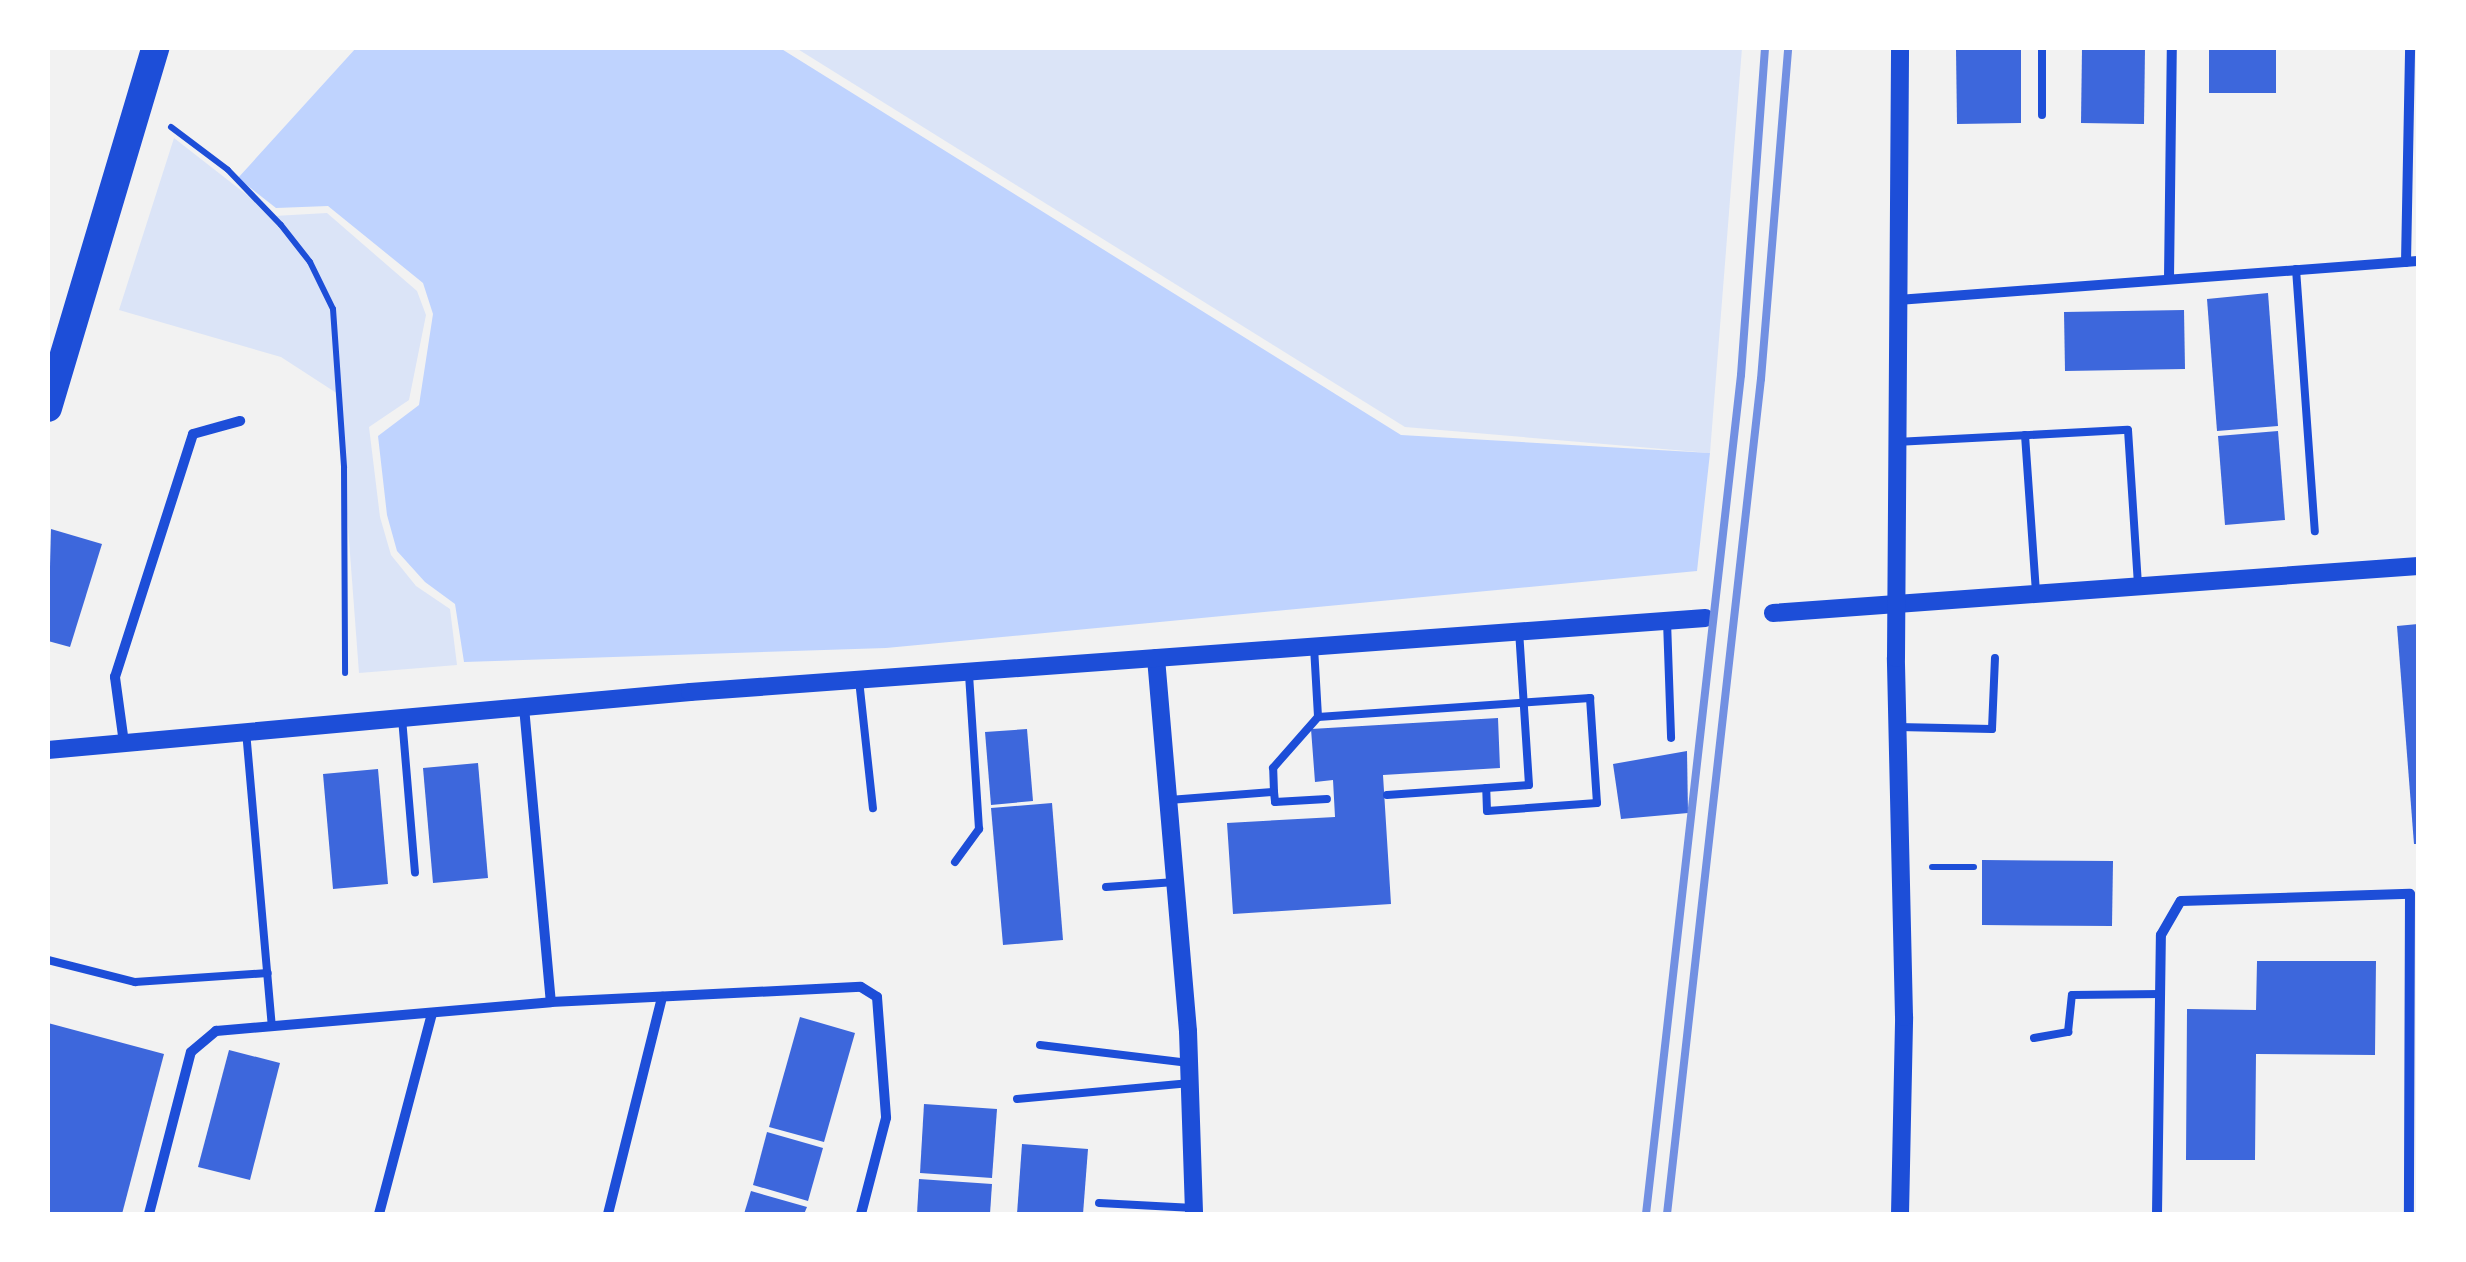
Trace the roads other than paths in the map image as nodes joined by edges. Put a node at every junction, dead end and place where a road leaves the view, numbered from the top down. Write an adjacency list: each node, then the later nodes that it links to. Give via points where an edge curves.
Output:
1 (156, 48): 11 (highway)
2 (1900, 48): 10 (street)
3 (2042, 48): 6 (lane)
4 (2172, 48): 9 (street)
5 (2410, 48): 7 (street)
6 (2042, 115)
7 (2412, 262): 8 (street)
8 (2296, 269): 9 (street); 15 (lane)
9 (2169, 278): 10 (street)
10 (1897, 300): 14 (street)
11 (48, 408)
12 (240, 420): 36 (street, via 193,434 116,677)
13 (2025, 435): 14 (lane); 17 (lane, via 2128,430); 18 (lane)
14 (1896, 442): 19 (street)
15 (2315, 530)
16 (2418, 566): 17 (street)
17 (2138, 585): 18 (street)
18 (2036, 591): 19 (street)
19 (1899, 600): 20 (street); 33 (street)
20 (1773, 613)
21 (1706, 618): 22 (street)
22 (1667, 621): 23 (street); 35 (lane)
23 (1519, 632): 24 (street); 29 (lane)
24 (1314, 647): 25 (street); 31 (lane)
25 (1156, 658): 27 (street); 46 (street)
26 (1995, 658): 33 (lane, via 1992,729)
27 (969, 672): 28 (street); 48 (lane, via 979,830)
28 (859, 680): 30 (street); 47 (lane)
29 (1524, 703): 31 (lane); 40 (lane, via 1529,785); 40 (lane, via 1590,698 1597,803 1488,811)
30 (524, 707): 32 (street); 57 (street)
31 (1318, 717): 42 (lane, via 1273,768)
32 (402, 718): 34 (street); 49 (lane)
33 (1898, 727): 71 (street)
34 (246, 732): 36 (street); 54 (lane)
35 (1671, 738)
36 (124, 743): 37 (street)
37 (48, 750)
38 (1454, 775): 41 (lane)
39 (1407, 778): 43 (lane)
40 (1486, 788): 41 (lane)
41 (1455, 790): 43 (lane)
42 (1274, 792): 45 (lane, via 1276,802); 46 (lane)
43 (1408, 793): 44 (lane)
44 (1387, 795)
45 (1327, 799)
46 (1168, 800): 50 (street)
47 (872, 808)
48 (955, 862)
49 (415, 872)
50 (1175, 882): 51 (lane); 62 (street)
51 (1106, 887)
52 (2414, 894): 55 (street, via 2181,900 2161,935); 73 (street)
53 (48, 960): 54 (lane, via 136,982)
54 (268, 973): 59 (lane)
55 (2160, 994): 60 (lane, via 2072,994 2068,1032); 72 (street)
56 (662, 997): 57 (street); 69 (street); 70 (street, via 861,986 878,997 886,1118)
57 (551, 1002): 58 (street)
58 (432, 1014): 59 (street); 68 (street)
59 (272, 1026): 67 (street, via 216,1031 191,1052)
60 (2034, 1038)
61 (1040, 1045): 62 (lane)
62 (1189, 1064): 63 (street)
63 (1190, 1084): 64 (lane); 66 (street)
64 (1017, 1100)
65 (1099, 1203): 66 (lane)
66 (1194, 1211)
67 (149, 1214)
68 (379, 1214)
69 (608, 1214)
70 (862, 1214)
71 (1900, 1214)
72 (2157, 1214)
73 (2409, 1214)

